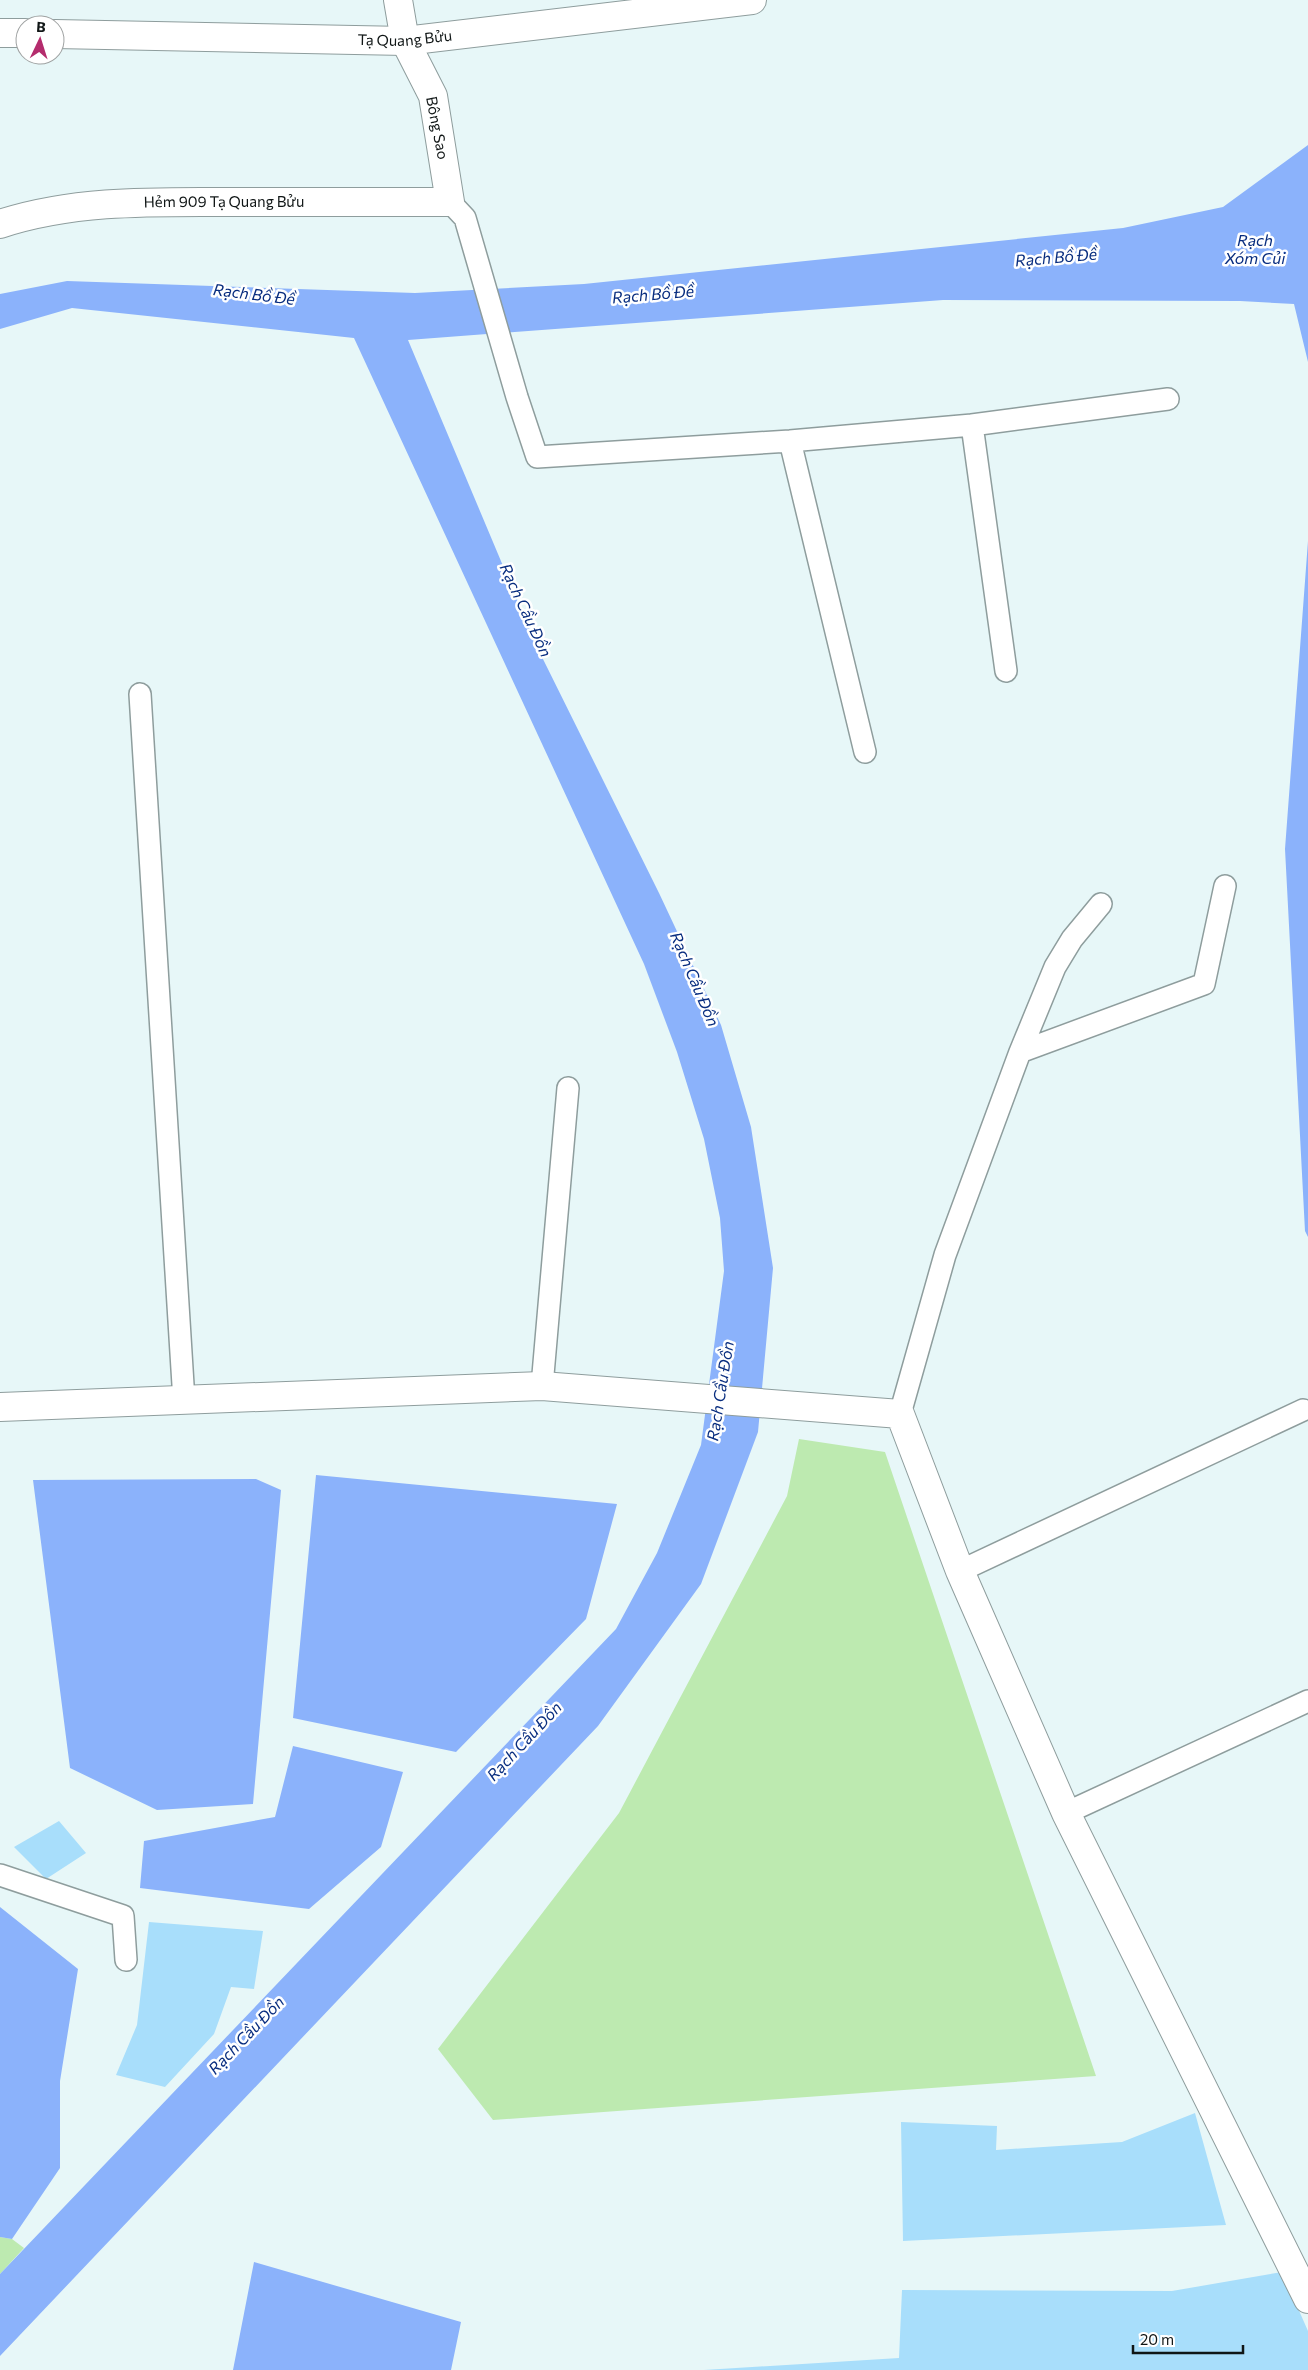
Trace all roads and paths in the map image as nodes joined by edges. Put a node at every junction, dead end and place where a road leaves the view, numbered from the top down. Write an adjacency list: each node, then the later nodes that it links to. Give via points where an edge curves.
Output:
1 (398, 0): 6 (street, Bông Sao)
2 (752, 0): 6 (street, Tạ Quang Bửu)
3 (0, 33): 4 (street)
4 (15, 33)
5 (65, 34): 6 (street, Tạ Quang Bửu)
6 (405, 41): 7 (street, Bông Sao, via 433,96)
7 (450, 202): 8 (street, Hẻm 909 Tạ Quang Bửu, via 99,204 33,213); 11 (lane, via 465,218 537,457)
8 (0, 224)
9 (1168, 399): 10 (lane)
10 (972, 426): 11 (lane); 12 (lane)
11 (790, 442): 14 (lane)
12 (1006, 671)
13 (140, 694): 20 (lane)
14 (865, 752)
15 (1225, 886): 17 (lane, via 1204,984)
16 (1101, 904): 17 (lane, via 1072,939 1055,967)
17 (1020, 1052): 23 (lane, via 946,1255)
18 (568, 1088): 19 (lane)
19 (542, 1386): 20 (street); 23 (street)
20 (184, 1401): 21 (street)
21 (0, 1407)
22 (1303, 1410): 24 (lane)
23 (900, 1414): 24 (street)
24 (960, 1571): 26 (street)
25 (1308, 1700): 26 (lane)
26 (1066, 1813): 29 (street)
27 (0, 1875): 28 (lane, via 123,1916)
28 (126, 1960)
29 (1308, 2299)

